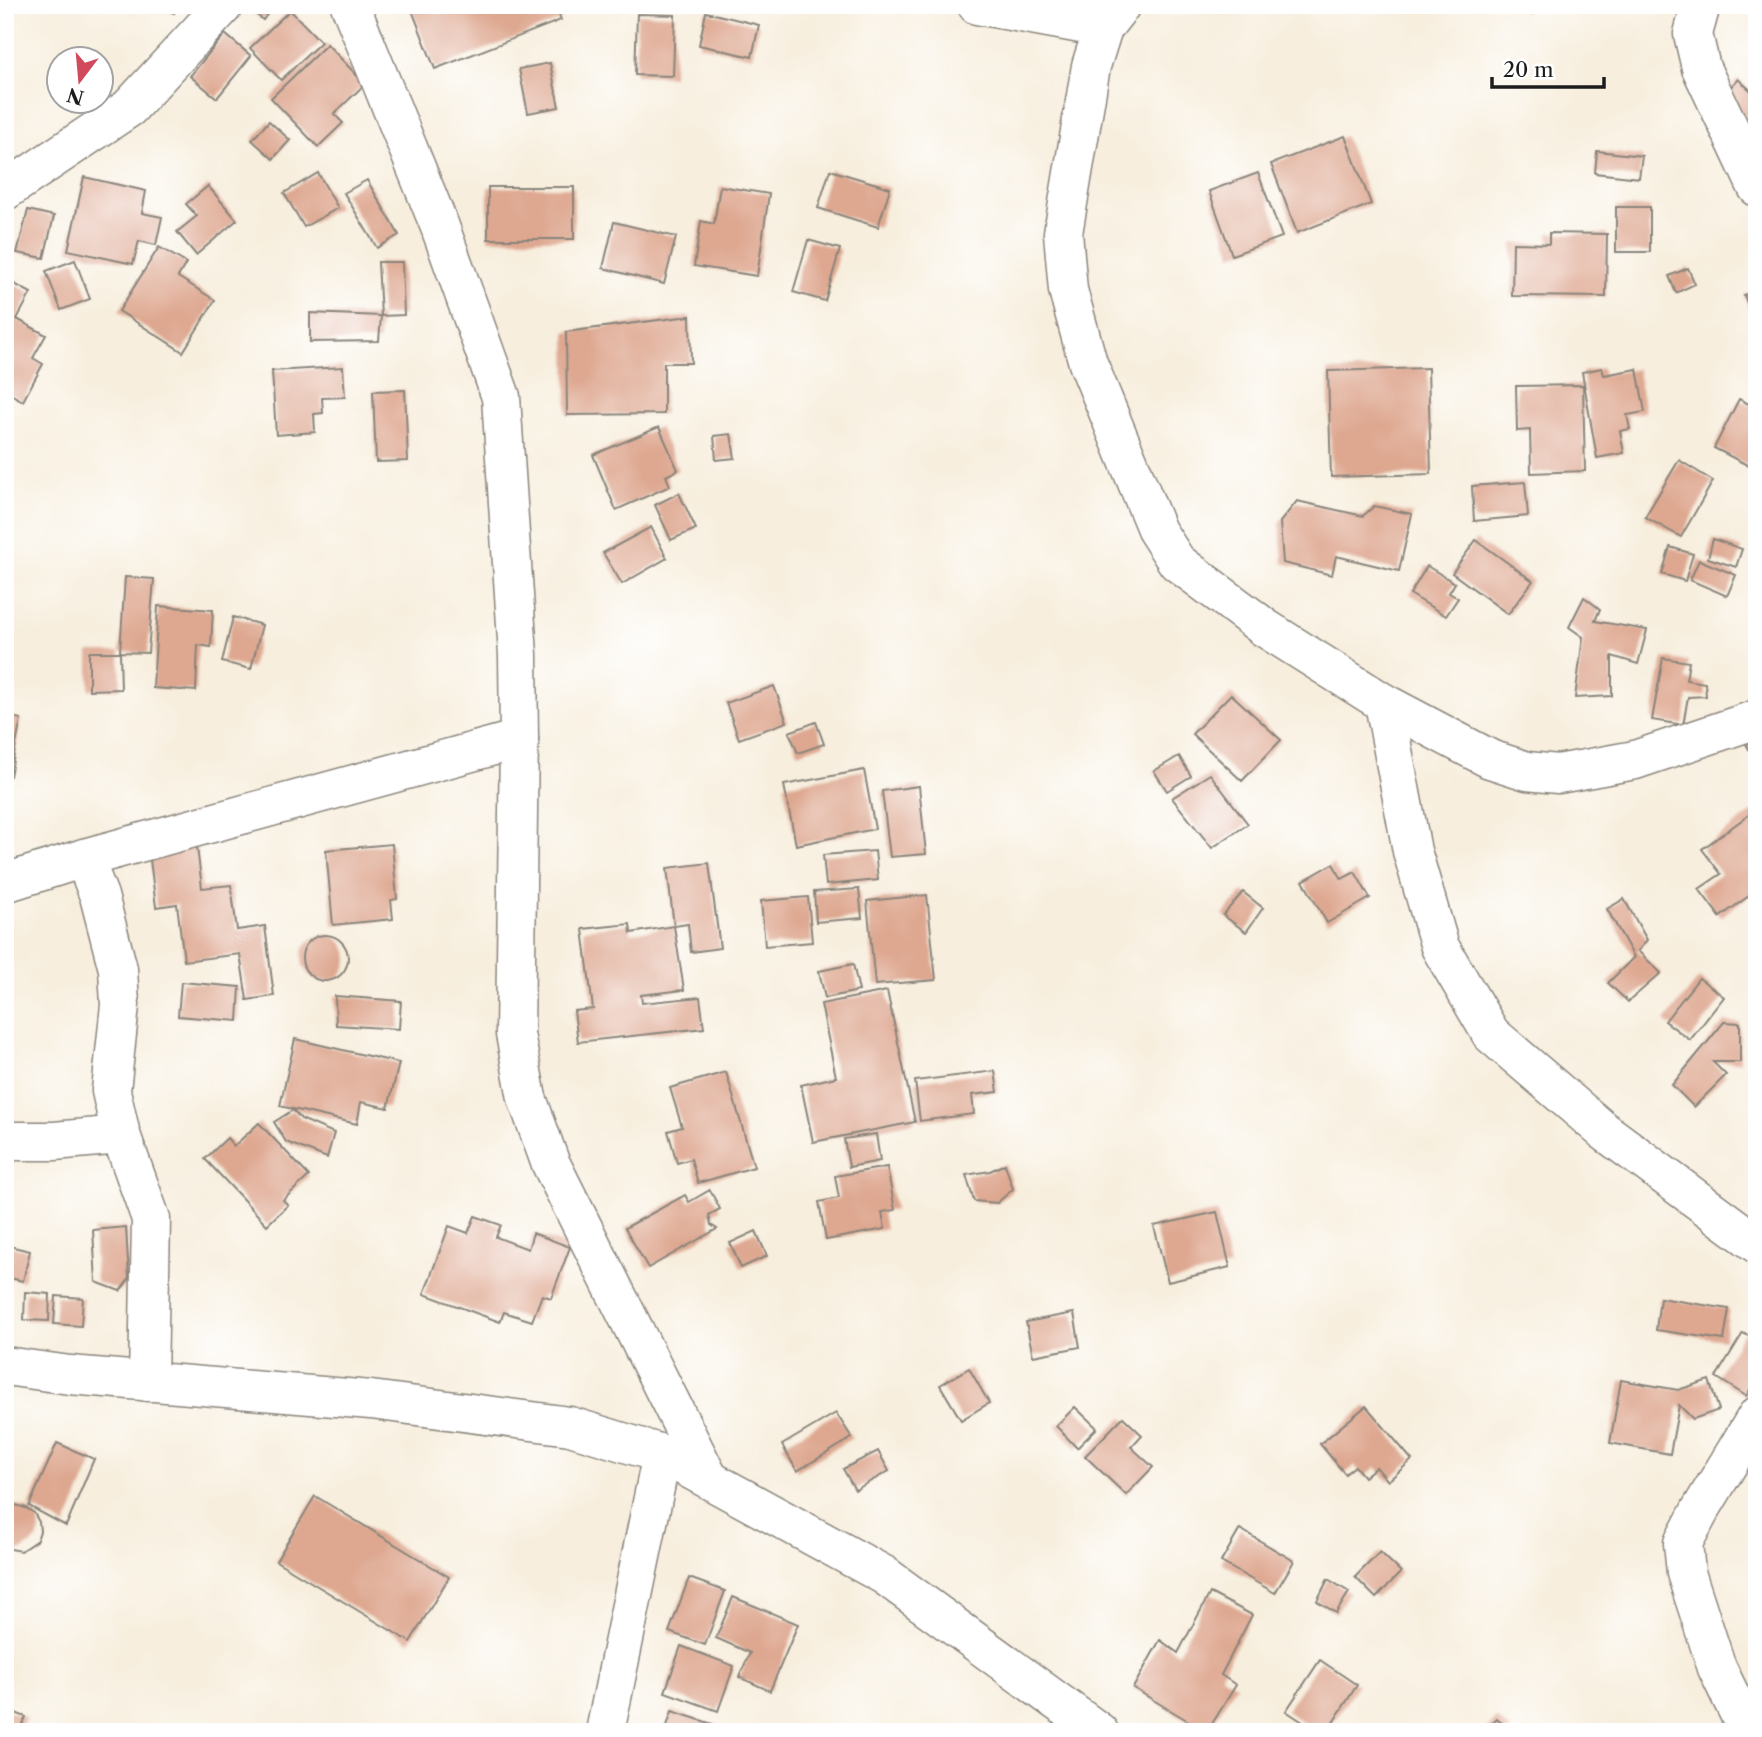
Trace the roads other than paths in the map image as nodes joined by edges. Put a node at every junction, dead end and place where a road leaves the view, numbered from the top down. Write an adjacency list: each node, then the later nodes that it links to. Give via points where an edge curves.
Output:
1 (224, 5): 7 (street, via 129,108)
2 (350, 5): 10 (street, via 440,227 501,397)
3 (977, 5): 5 (street, via 1058,22)
4 (1701, 5): 6 (street, via 1693,34 1701,68)
5 (1112, 17): 8 (street, via 1091,66 1063,233 1068,290 1088,363 1157,531 1177,562 1265,628)
6 (1757, 187)
7 (5, 191)
8 (1384, 703): 9 (street, via 1490,759 1527,771 1558,774 1635,760); 15 (street, via 1412,851 1440,947 1491,1034 1605,1132)
9 (1757, 719)
10 (519, 739): 11 (street); 20 (street, via 515,1034 527,1098 550,1162)
11 (84, 858): 12 (street); 13 (street, via 118,970 120,1005 111,1091)
12 (5, 883)
13 (121, 1135): 14 (street); 17 (street, via 151,1219)
14 (5, 1141)
15 (1757, 1244)
16 (5, 1366): 17 (street)
17 (148, 1382): 19 (street, via 372,1400 570,1426)
18 (1757, 1416): 23 (street, via 1684,1543 1686,1573 1717,1668)
19 (662, 1454): 20 (street); 21 (street)
20 (709, 1479): 22 (street, via 884,1575)
21 (605, 1732)
22 (1099, 1732)
23 (1748, 1732)

